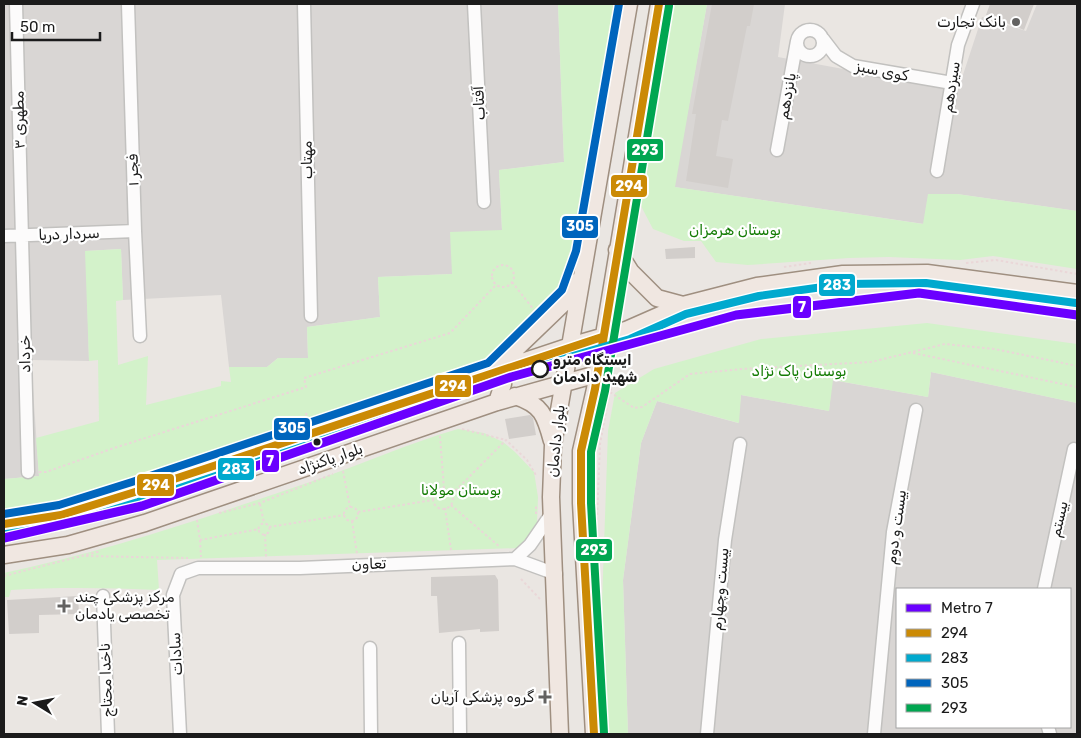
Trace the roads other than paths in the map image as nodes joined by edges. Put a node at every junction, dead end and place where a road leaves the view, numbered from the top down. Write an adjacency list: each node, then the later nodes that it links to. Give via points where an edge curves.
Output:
1 (16, 4): 16 (street, مطهری ۳)
2 (128, 4): 14 (street, فجر ۱)
3 (304, 4): 21 (street, مهتاب)
4 (474, 4): 13 (street, آفتاب)
5 (629, 4): 18 (main road, بلوار دادمان)
6 (659, 4): 17 (main road, بلوار دادمان)
7 (973, 4): 10 (street, سیزدهم, via 958,46)
8 (823, 39): 9 (street, via 818,32 809,29 801,33); 9 (street, via 822,48 816,55 807,56 799,50); 10 (street, کوی سبز, via 836,56 853,66)
9 (797, 42): 11 (street, پانزدهم)
10 (952, 83): 12 (street, سیزدهم)
11 (777, 150)
12 (937, 171)
13 (484, 202)
14 (135, 232): 16 (street, سردار دریا); 22 (street, فجر ۱)
15 (4, 236): 16 (street, سردار دریا)
16 (22, 236): 34 (street, خرداد)
17 (617, 250): 20 (main road, via 631,272 657,298); 23 (main road, بلوار دادمان)
18 (586, 254): 24 (main road, بلوار دادمان); 25 (main road, via 571,296)
19 (1077, 293): 20 (main road, بلوار پاکنژاد, via 927,273 843,274 757,286)
20 (683, 305): 23 (main road, بلوار پاکنژاد)
21 (311, 316)
22 (140, 336)
23 (602, 337): 24 (main road, بلوار پاکنژاد); 26 (main road, بلوار دادمان)
24 (570, 346): 25 (main road, بلوار پاکنژاد); 27 (main road, بلوار دادمان)
25 (493, 372): 29 (main road, via 503,384); 36 (main road, بلوار پاکنژاد, via 135,492 61,514)
26 (597, 374): 27 (main road, بلوار پاکنژاد); 50 (main road, بلوار دادمان, via 581,451)
27 (564, 381): 28 (main road, بلوار پاکنژاد); 32 (main road, بلوار دادمان)
28 (515, 396): 29 (main road, بلوار پاکنژاد); 32 (main road, via 532,402 540,409)
29 (497, 402): 37 (main road, بلوار پاکنژاد, via 145,523 68,545)
30 (916, 410): 52 (street, بیست و دوم, via 894,532)
31 (740, 444): 51 (street, بیست وچهارم, via 725,540)
32 (553, 445): 35 (main road, بلوار دادمان)
33 (1074, 449): 41 (street, بیستم)
34 (28, 472)
35 (544, 514): 38 (street, via 530,545); 40 (main road, بلوار دادمان)
36 (4, 524)
37 (4, 555)
38 (515, 559): 39 (street, تعاون, via 300,568 198,568); 40 (street, تعاون)
39 (181, 574): 46 (street, سادات, via 173,594)
40 (556, 574): 49 (main road, بلوار دادمان)
41 (1044, 588)
42 (103, 596): 45 (street, ناخدا محتاج)
43 (459, 643): 48 (street)
44 (370, 648): 47 (street)
45 (108, 734)
46 (180, 734)
47 (372, 734)
48 (460, 734)
49 (560, 734)
50 (594, 734)
51 (707, 734)
52 (874, 734)

